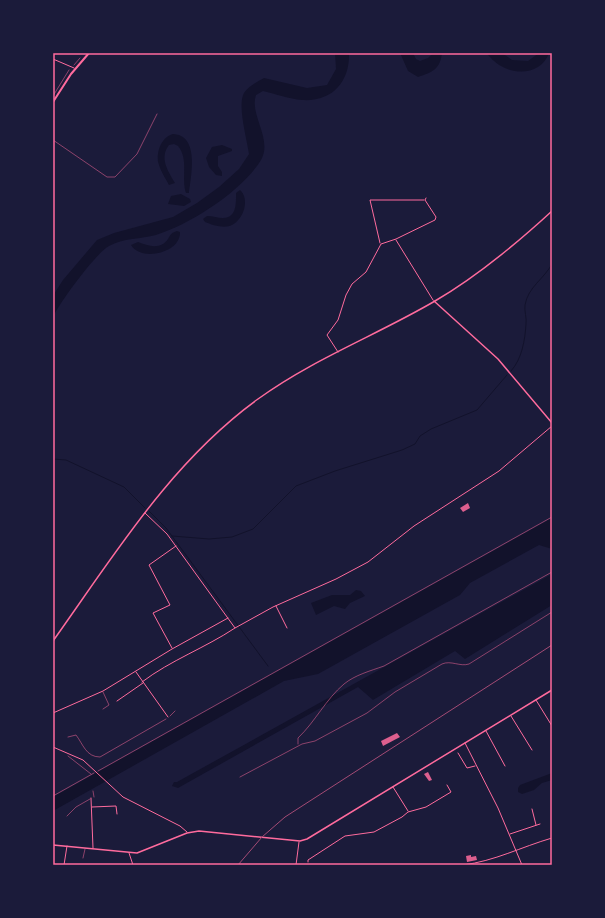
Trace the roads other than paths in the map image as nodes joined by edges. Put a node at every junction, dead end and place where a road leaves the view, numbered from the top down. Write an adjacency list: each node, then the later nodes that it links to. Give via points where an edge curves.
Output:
1 (89, 53): 3 (main road)
2 (53, 59): 3 (street)
3 (76, 69): 4 (main road)
4 (53, 102)
5 (552, 211): 8 (main road, via 486,268)
6 (396, 239): 7 (street); 7 (street, via 435,220 436,217 425,199 370,200); 8 (street)
7 (380, 244): 9 (street, via 366,272 352,284 338,320 327,335)
8 (434, 302): 9 (main road); 10 (main road, via 498,359)
9 (338, 352): 11 (main road, via 288,379 244,410 204,444)
10 (552, 425): 14 (street, via 499,471 414,526 368,562)
11 (144, 513): 12 (street); 19 (main road)
12 (176, 546): 16 (street); 20 (street, via 149,565 170,605 154,613)
13 (552, 572): 35 (lane, via 384,666 343,684 310,727 298,738)
14 (276, 606): 17 (street); 18 (street)
15 (552, 612): 35 (lane, via 469,664 442,664 395,692 367,713 315,741)
16 (228, 618): 17 (street); 20 (street)
17 (235, 628): 22 (street, via 212,643 172,662)
18 (287, 628)
19 (53, 641)
20 (172, 648): 21 (street)
21 (136, 671): 22 (street); 24 (street)
22 (143, 682): 26 (street); 30 (street)
23 (552, 690): 25 (main road)
24 (103, 691): 27 (lane, via 109,705); 28 (street)
25 (536, 699): 29 (main road); 31 (street)
26 (117, 702)
27 (104, 709)
28 (53, 713)
29 (511, 715): 32 (main road); 36 (street)
30 (168, 717)
31 (552, 726)
32 (486, 730): 33 (main road); 39 (street)
33 (464, 743): 38 (street); 42 (main road)
34 (53, 746): 51 (street, via 83,760 123,797 180,826)
35 (298, 746): 40 (lane)
36 (532, 750)
37 (458, 753): 38 (street, via 467,768)
38 (476, 766): 52 (street)
39 (505, 766)
40 (240, 777)
41 (447, 785): 46 (street, via 451,792 426,807)
42 (392, 787): 46 (street); 54 (main road)
43 (91, 798): 44 (street); 48 (lane)
44 (92, 807): 47 (street, via 116,806); 58 (street)
45 (532, 809): 50 (street)
46 (408, 812): 62 (street, via 374,832 345,836)
47 (117, 814)
48 (67, 816)
49 (540, 824): 50 (street)
50 (536, 825): 52 (street)
51 (187, 833): 54 (main road, via 205,831); 60 (main road, via 145,851)
52 (510, 834): 59 (street)
53 (552, 838): 59 (street)
54 (300, 841): 66 (street)
55 (53, 845): 56 (main road)
56 (67, 846): 57 (main road); 64 (street)
57 (85, 848): 58 (main road); 61 (lane)
58 (93, 849): 60 (main road)
59 (516, 850): 63 (street); 68 (street)
60 (129, 853): 65 (street)
61 (83, 858)
62 (308, 862)
63 (483, 864): 67 (street)
64 (64, 865)
65 (133, 865)
66 (296, 865)
67 (463, 865)
68 (522, 865)

